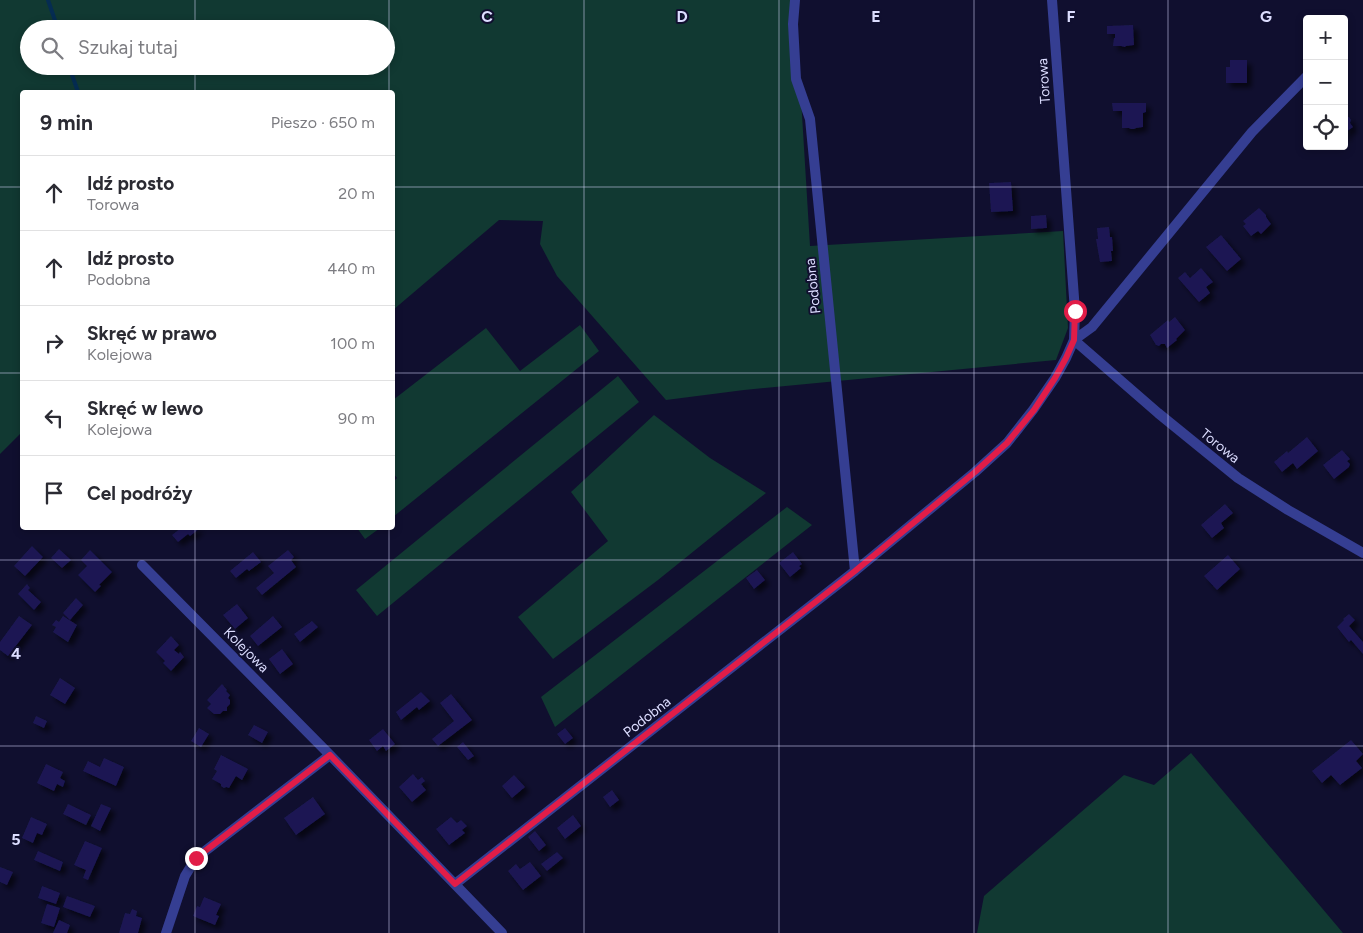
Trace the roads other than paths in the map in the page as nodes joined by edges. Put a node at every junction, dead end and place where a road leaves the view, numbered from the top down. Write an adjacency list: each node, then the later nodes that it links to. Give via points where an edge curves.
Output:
1 (795, 0): 7 (street, Podobna, via 796,79 810,118)
2 (1052, 0): 4 (street, Torowa, via 1075,311)
3 (1303, 80): 4 (street, via 1252,132 1092,327)
4 (1074, 340): 5 (street, Torowa, via 1238,478); 7 (street, Podobna, via 1055,378 1007,443)
5 (1363, 553)
6 (142, 565): 8 (street, Kolejowa)
7 (855, 571): 9 (street, Podobna)
8 (330, 755): 9 (street, Kolejowa); 10 (street, via 196,858 185,876)
9 (455, 884): 11 (street, Kolejowa)
10 (166, 933)
11 (502, 933)

